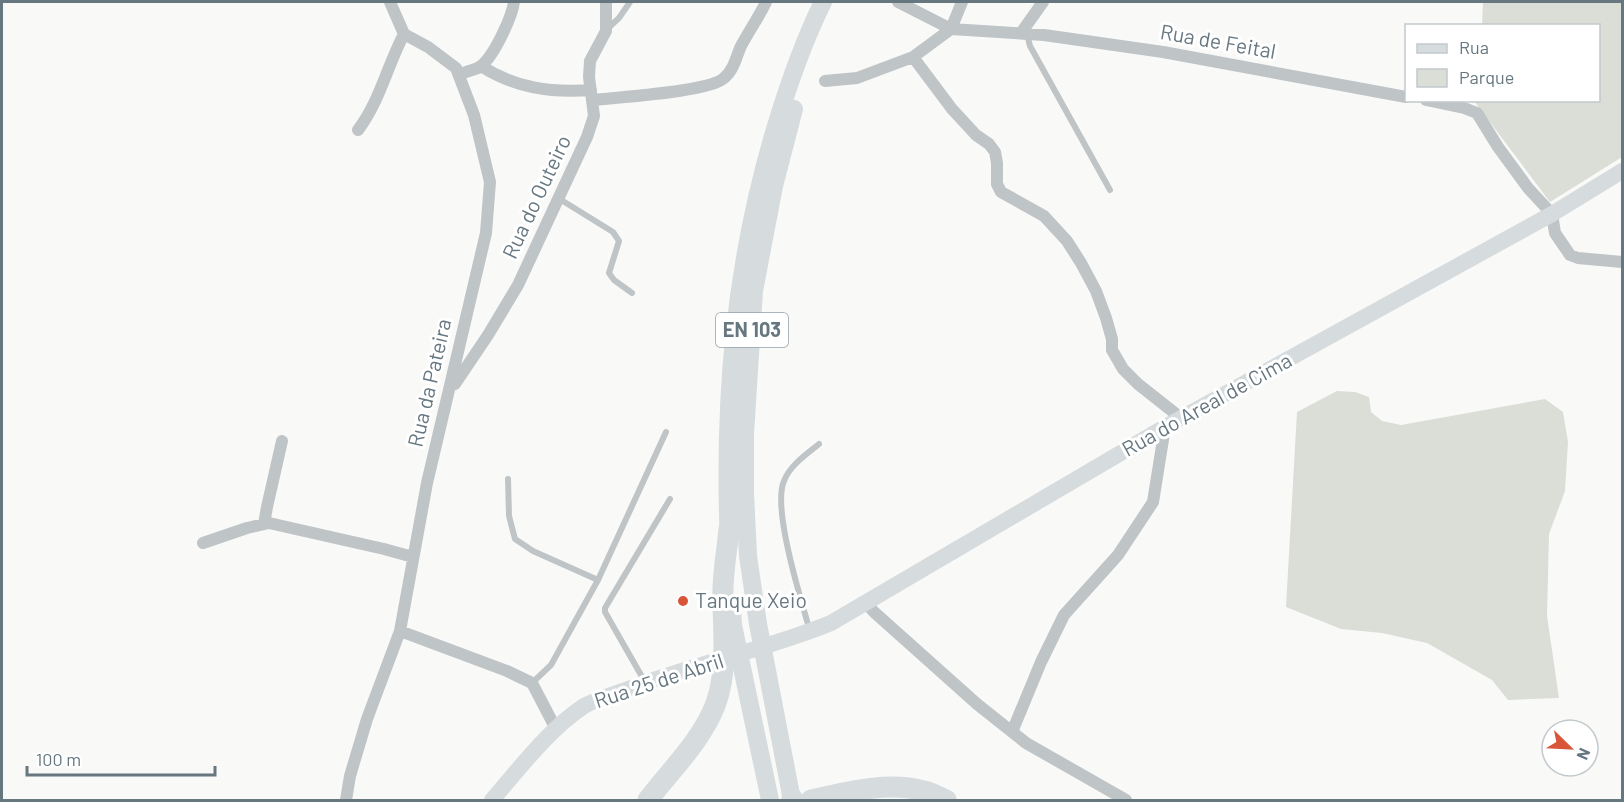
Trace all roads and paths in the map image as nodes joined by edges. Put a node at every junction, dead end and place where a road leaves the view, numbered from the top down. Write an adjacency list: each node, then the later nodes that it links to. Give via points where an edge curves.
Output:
1 (390, 2): 14 (street)
2 (514, 2): 16 (street, via 501,38)
3 (606, 2): 12 (street, Rua do Outeiro)
4 (630, 2): 12 (lane)
5 (766, 2): 19 (street, via 723,80 678,91)
6 (823, 2): 38 (main road, EN 103, via 782,106 760,179 739,287 729,383)
7 (829, 2): 50 (main road, EN 103, via 794,108 774,186 754,291 745,434 748,556 759,624)
8 (898, 2): 11 (street)
9 (962, 2): 11 (street)
10 (1043, 2): 13 (street)
11 (951, 29): 13 (street, Rua de Feital); 15 (street)
12 (606, 31): 19 (street, Rua do Outeiro, via 590,61)
13 (1024, 33): 20 (street, Rua de Feital, via 1163,52); 24 (lane)
14 (404, 34): 17 (street, Rua da Pateira, via 428,47 456,68); 22 (street, via 370,114)
15 (914, 57): 18 (street, via 857,78); 30 (street, via 952,109 989,144 997,163 1001,192 1044,216 1067,241 1096,291 1112,350 1123,369)
16 (481, 66): 17 (street); 19 (street, via 497,77 544,91)
17 (459, 75): 29 (street, Rua da Pateira, via 474,114 490,182 486,233)
18 (825, 81)
19 (592, 95): 25 (street, Rua do Outeiro, via 594,116)
20 (1405, 97)
21 (1436, 102): 26 (street, via 1477,113 1510,164)
22 (358, 130)
23 (1623, 171): 26 (main road, Rua do Areal de Cima)
24 (1110, 190)
25 (558, 198): 28 (lane, via 613,232 619,241 609,273); 29 (street, Rua do Outeiro, via 518,285)
26 (1552, 214): 27 (street, via 1556,233 1570,255); 30 (main road, Rua do Areal de Cima)
27 (1623, 262)
28 (632, 293)
29 (449, 394): 40 (street, Rua da Pateira)
30 (1181, 418): 31 (main road, Rua do Areal de Cima)
31 (1165, 427): 42 (main road, Rua do Areal de Cima); 49 (street, via 1153,502 1118,555 1064,615)
32 (666, 432): 41 (lane)
33 (282, 441): 37 (street)
34 (819, 444): 44 (lane, via 793,466 780,495 788,550)
35 (508, 479): 41 (lane, via 509,516 515,539)
36 (670, 499): 47 (lane, via 605,608)
37 (264, 524): 39 (street); 40 (street)
38 (729, 529): 53 (highway, via 723,596 723,675 716,704 699,735); 54 (main road, EN 103, via 733,625)
39 (203, 543)
40 (413, 557): 43 (street, Rua da Pateira)
41 (598, 580): 46 (lane, via 550,665)
42 (865, 602): 44 (main road, Rua do Areal de Cima); 49 (street)
43 (400, 631): 46 (street); 51 (street, Rua da Pateira, via 367,719)
44 (810, 632): 45 (main road, Rua do Areal de Cima)
45 (792, 639): 47 (main road, Rua 25 de Abril)
46 (532, 683): 48 (street)
47 (645, 683): 48 (main road, Rua 25 de Abril, via 586,706)
48 (556, 729): 52 (main road, Rua 25 de Abril)
49 (1012, 732): 56 (street)
50 (804, 799): 55 (highway, via 900,787 926,791)
51 (346, 801)
52 (492, 801)
53 (648, 801)
54 (770, 801)
55 (946, 801)
56 (1126, 801)

